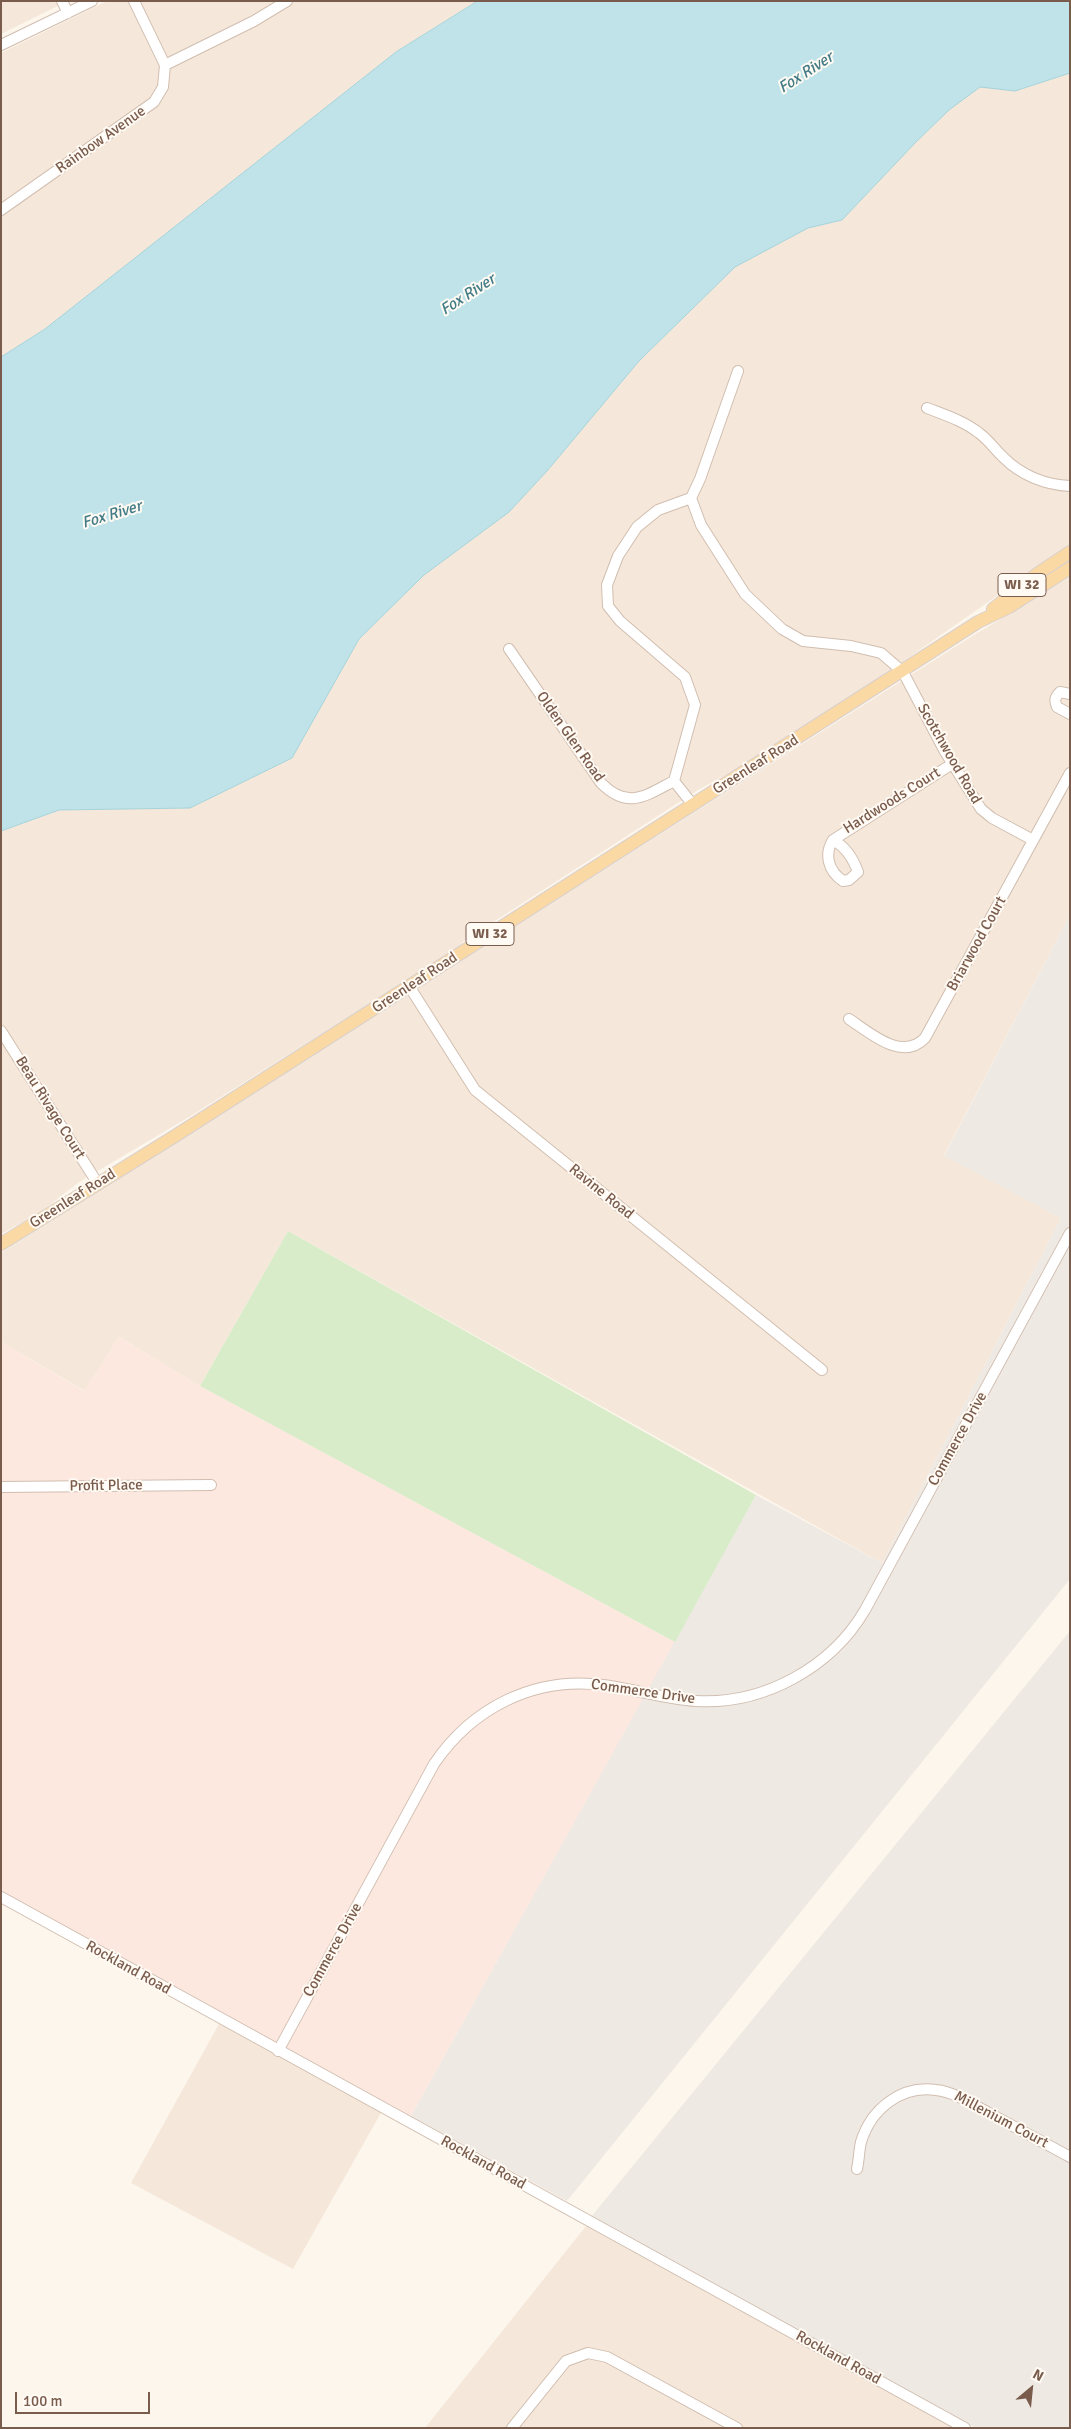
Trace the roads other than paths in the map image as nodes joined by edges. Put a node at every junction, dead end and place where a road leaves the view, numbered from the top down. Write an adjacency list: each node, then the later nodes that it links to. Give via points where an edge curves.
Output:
1 (62, 1): 5 (street)
2 (92, 1): 5 (street)
3 (134, 1): 7 (street)
4 (287, 1): 7 (street)
5 (68, 13): 6 (street)
6 (1, 46)
7 (166, 65): 8 (street, Rainbow Avenue, via 163,87 154,102)
8 (1, 210)
9 (738, 371): 12 (street, via 700,479)
10 (927, 408): 11 (street, via 978,432 1004,458 1029,476)
11 (1070, 486)
12 (690, 498): 17 (street, via 701,525 745,594 782,629 803,640 881,653); 22 (street, via 658,510 637,527 618,556 607,585 608,606 620,621 685,677 695,705)
13 (1070, 552): 15 (main road, Greenleaf Road / WI 32, via 1022,585)
14 (1070, 568): 15 (main road, Greenleaf Road / WI 32)
15 (978, 622): 17 (main road, Greenleaf Road / WI 32)
16 (509, 649): 22 (street, Olden Glen Road, via 601,783 612,794 625,799 644,796)
17 (904, 672): 20 (street, Scotchwood Road); 23 (main road, Greenleaf Road / WI 32)
18 (1070, 694): 19 (street, via 1060,692 1055,702 1057,707)
19 (1070, 714)
20 (952, 764): 24 (street, Hardwoods Court); 25 (street, Scotchwood Road, via 981,809)
21 (1070, 773): 25 (street, Briarwood Court)
22 (674, 781): 23 (street)
23 (693, 805): 26 (main road, Greenleaf Road / WI 32)
24 (833, 840)
25 (1033, 840): 27 (street, Briarwood Court, via 922,1041 910,1048 896,1047)
26 (409, 986): 29 (main road, Greenleaf Road / WI 32); 32 (street, Ravine Road, via 475,1090)
27 (849, 1020)
28 (1, 1032): 29 (street, Beau Rivage Court)
29 (98, 1184): 31 (main road, Greenleaf Road / WI 32)
30 (1070, 1234): 36 (street, Commerce Drive, via 865,1610 841,1642 798,1676 751,1695 696,1701 603,1685 566,1683 518,1694 479,1715 456,1736 434,1764)
31 (1, 1244)
32 (822, 1370)
33 (211, 1484): 34 (street, Profit Place)
34 (1, 1487)
35 (1, 1897): 36 (street, Rockland Road)
36 (278, 2050): 41 (street, Rockland Road)
37 (1070, 2157): 38 (street, Millenium Court, via 959,2097 926,2089 914,2090 893,2099 876,2114 861,2143)
38 (857, 2168)
39 (512, 2428): 40 (street, via 566,2361 588,2353 608,2357)
40 (737, 2428)
41 (965, 2428)

